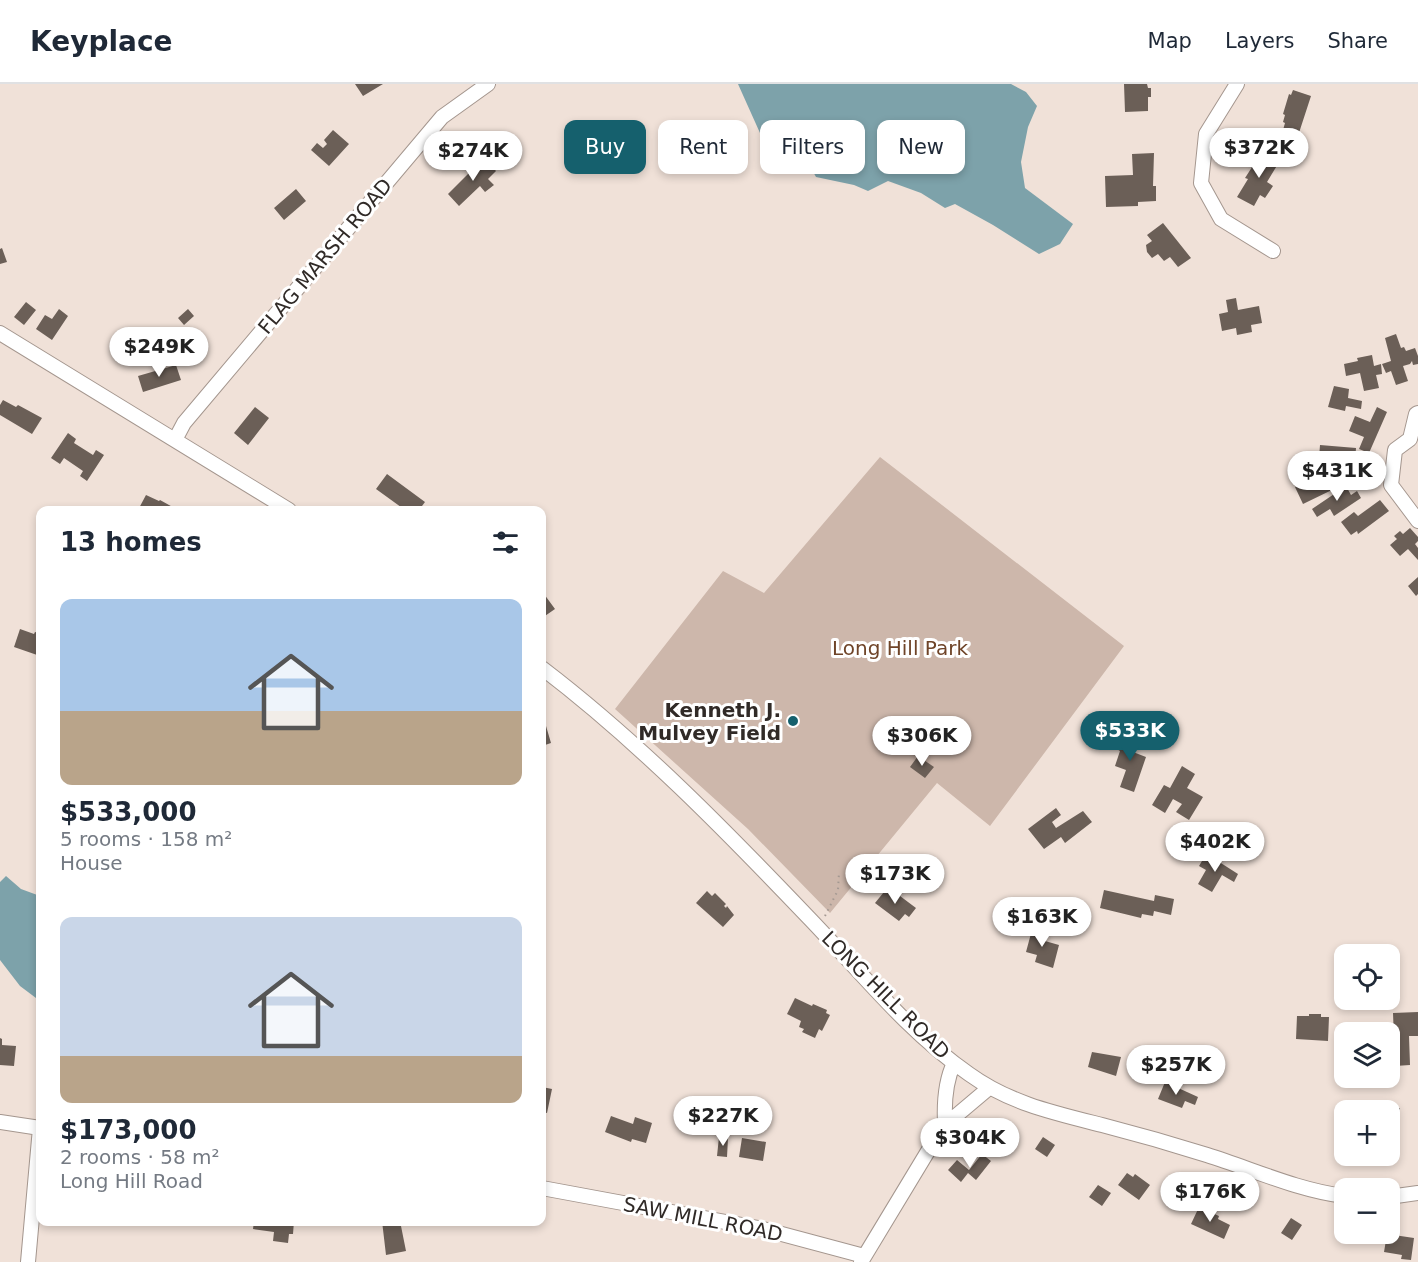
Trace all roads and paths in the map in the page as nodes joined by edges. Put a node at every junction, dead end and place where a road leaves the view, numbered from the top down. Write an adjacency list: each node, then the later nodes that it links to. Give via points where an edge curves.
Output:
1 (488, 84): 6 (street, FLAG MARSH ROAD, via 442,117 184,423)
2 (1237, 84): 3 (street, via 1206,134 1201,183 1221,219)
3 (1273, 251)
4 (0, 333): 6 (street)
5 (1418, 413): 7 (street)
6 (175, 440): 8 (street)
7 (1414, 440): 9 (street, via 1395,450 1391,484)
8 (282, 506)
9 (1418, 521)
10 (546, 671): 13 (street, LONG HILL ROAD, via 597,712 700,808 910,1025)
11 (839, 872): 12 (path, via 838,890)
12 (823, 918)
13 (954, 1063): 14 (street, LONG HILL ROAD); 16 (street, via 945,1094)
14 (989, 1088): 16 (street); 21 (street, LONG HILL ROAD, via 1034,1108 1161,1141)
15 (0, 1122): 17 (street)
16 (945, 1123): 23 (street)
17 (36, 1127)
18 (36, 1173): 24 (street)
19 (546, 1189): 23 (street, SAW MILL ROAD, via 763,1229)
20 (1418, 1193): 22 (street)
21 (1334, 1194)
22 (1400, 1195)
23 (862, 1259)
24 (28, 1262)

